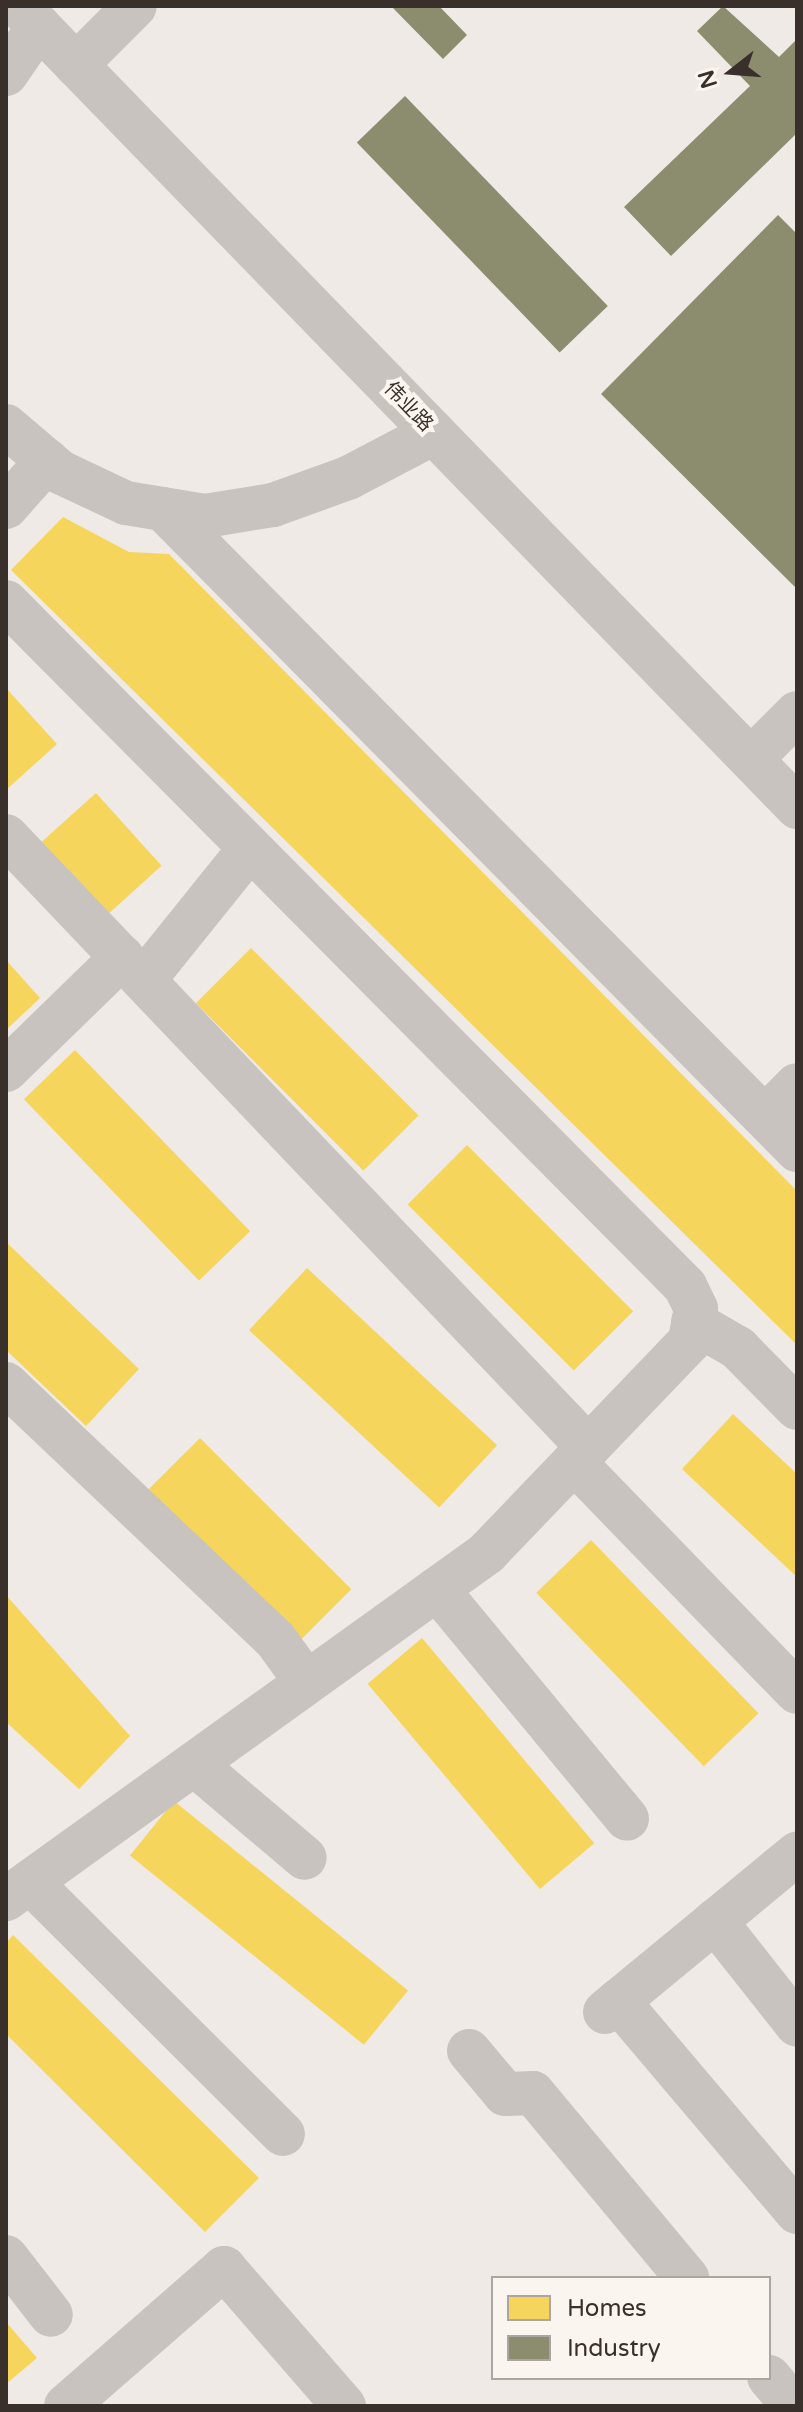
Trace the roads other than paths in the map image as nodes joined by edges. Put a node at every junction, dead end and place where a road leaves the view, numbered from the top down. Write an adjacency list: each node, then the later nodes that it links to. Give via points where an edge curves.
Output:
1 (135, 6): 3 (street)
2 (29, 16): 3 (street, 伟业路); 4 (street)
3 (76, 65): 6 (street, 伟业路)
4 (6, 74)
5 (6, 426): 7 (street)
6 (434, 433): 9 (street, via 348,478 273,505 205,516); 12 (street, 伟业路)
7 (47, 461): 8 (street); 9 (street, via 126,503)
8 (6, 507)
9 (163, 509): 19 (street)
10 (6, 602): 15 (street)
11 (797, 713): 12 (street)
12 (751, 759): 13 (street, 伟业路)
13 (797, 807)
14 (6, 836): 16 (street)
15 (250, 848): 16 (street); 21 (street, via 685,1286)
16 (133, 969): 17 (street); 24 (street)
17 (6, 1070)
18 (797, 1085): 19 (street)
19 (765, 1117): 20 (street)
20 (797, 1150)
21 (693, 1322): 23 (street, via 738,1348); 24 (street, via 690,1341)
22 (6, 1384): 26 (street, via 275,1639)
23 (797, 1408)
24 (581, 1455): 25 (street, via 487,1553); 27 (street)
25 (437, 1589): 26 (street); 29 (street)
26 (306, 1682): 28 (street)
27 (797, 1692)
28 (194, 1764): 31 (street); 32 (street)
29 (627, 1819)
30 (797, 1854): 33 (street)
31 (305, 1858)
32 (18, 1891): 36 (street)
33 (715, 1921): 34 (street); 37 (street, via 611,2006)
34 (797, 2025)
35 (469, 2051): 39 (street, via 505,2094 533,2093)
36 (283, 2134)
37 (797, 2212)
38 (6, 2257): 40 (street)
39 (685, 2276)
40 (51, 2315)
41 (771, 2379): 44 (street)
42 (66, 2406): 43 (street, via 224,2268)
43 (344, 2406)
44 (793, 2406)

